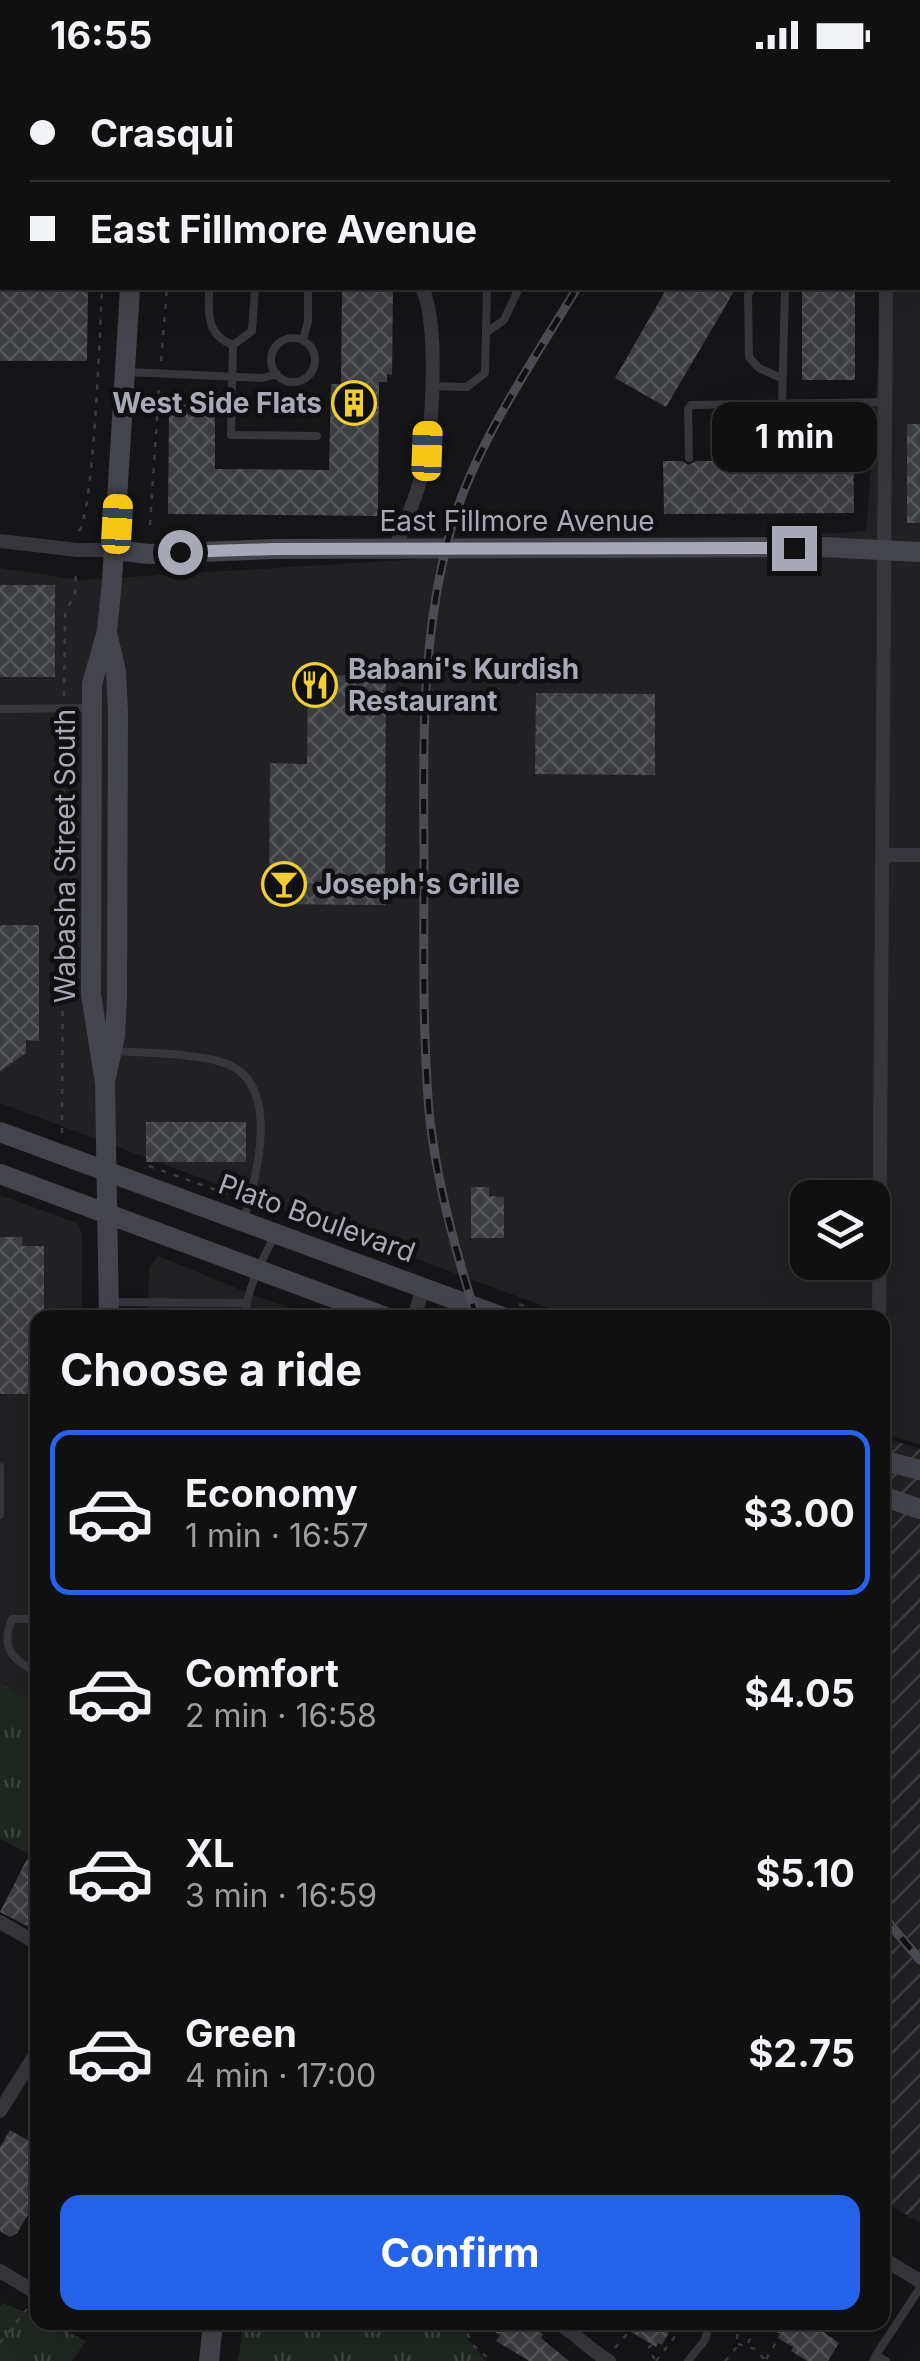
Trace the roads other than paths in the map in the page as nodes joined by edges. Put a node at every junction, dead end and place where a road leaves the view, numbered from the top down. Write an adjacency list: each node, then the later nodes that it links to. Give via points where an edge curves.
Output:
1 (133, 290): 14 (main road, Wabasha Street South)
2 (209, 290): 13 (lane, via 209,324)
3 (256, 290): 13 (lane, via 252,330)
4 (308, 290): 12 (lane)
5 (423, 290): 18 (street)
6 (487, 290): 11 (lane)
7 (519, 290): 11 (lane, via 504,320)
8 (751, 290): 17 (lane, via 748,356)
9 (785, 290): 17 (lane)
10 (886, 290): 20 (street)
11 (487, 332): 18 (lane, via 485,373 467,387)
12 (303, 340): 15 (lane, via 288,338 276,346 271,360); 15 (lane, via 315,356 308,376 289,381)
13 (233, 345): 16 (lane)
14 (125, 372): 16 (lane); 26 (main road, Wabasha Street South)
15 (277, 374): 16 (lane)
16 (232, 376): 21 (lane, via 231,435)
17 (781, 378): 19 (lane)
18 (433, 386): 25 (street, via 427,451)
19 (781, 402): 20 (lane); 22 (lane); 23 (lane, via 692,404)
20 (885, 402): 27 (street)
21 (318, 436)
22 (781, 444)
23 (689, 458)
24 (0, 541): 26 (street)
25 (395, 549): 26 (main road, East Fillmore Avenue); 27 (main road, East Fillmore Avenue)
26 (115, 550): 29 (main road, Wabasha Street South)
27 (885, 552): 28 (main road, East Fillmore Avenue); 32 (street)
28 (920, 552)
29 (107, 630): 31 (main road, Wabasha Street South, via 95,664); 34 (main road, Wabasha Street South, via 118,712)
30 (0, 708): 31 (lane)
31 (92, 708): 35 (main road, Wabasha Street South, via 92,994)
32 (884, 855): 33 (street); 52 (street)
33 (920, 855)
34 (112, 1051): 35 (main road, Wabasha Street South); 40 (lane, via 229,1064 248,1082 259,1103 260,1142)
35 (105, 1083): 37 (main road, Wabasha Street South)
36 (0, 1132): 37 (main road, Plato Boulevard)
37 (109, 1171): 39 (main road, Wabasha Street South); 40 (main road, Plato Boulevard)
38 (0, 1174): 39 (main road)
39 (110, 1216): 42 (main road); 46 (main road, Wabasha Street South)
40 (243, 1220): 41 (main road, Plato Boulevard)
41 (276, 1232): 42 (lane); 43 (main road, Plato Boulevard)
42 (257, 1270): 45 (lane); 49 (main road)
43 (423, 1287): 50 (street); 51 (main road, Plato Boulevard)
44 (158, 1303): 45 (lane); 46 (lane); 47 (lane)
45 (246, 1303): 48 (lane)
46 (110, 1310)
47 (158, 1310)
48 (246, 1310)
49 (366, 1310)
50 (416, 1310)
51 (484, 1310)
52 (880, 1310)
53 (890, 1462): 55 (main road)
54 (0, 1467): 58 (lane)
55 (920, 1470)
56 (890, 1499): 57 (main road)
57 (920, 1509)
58 (0, 1514)
59 (30, 1619): 60 (lane, via 12,1620 6,1640 10,1654)
60 (30, 1667)
61 (0, 1922): 62 (street)
62 (30, 1939)
63 (30, 2063): 64 (street)
64 (0, 2111)
65 (890, 2264): 67 (street)
66 (0, 2271): 68 (street)
67 (920, 2285): 72 (lane)
68 (30, 2289)
69 (212, 2330): 73 (main road)
70 (570, 2330): 74 (street)
71 (708, 2330): 75 (lane)
72 (875, 2358): 76 (lane)
73 (209, 2361)
74 (609, 2361)
75 (688, 2361)
76 (886, 2361)

